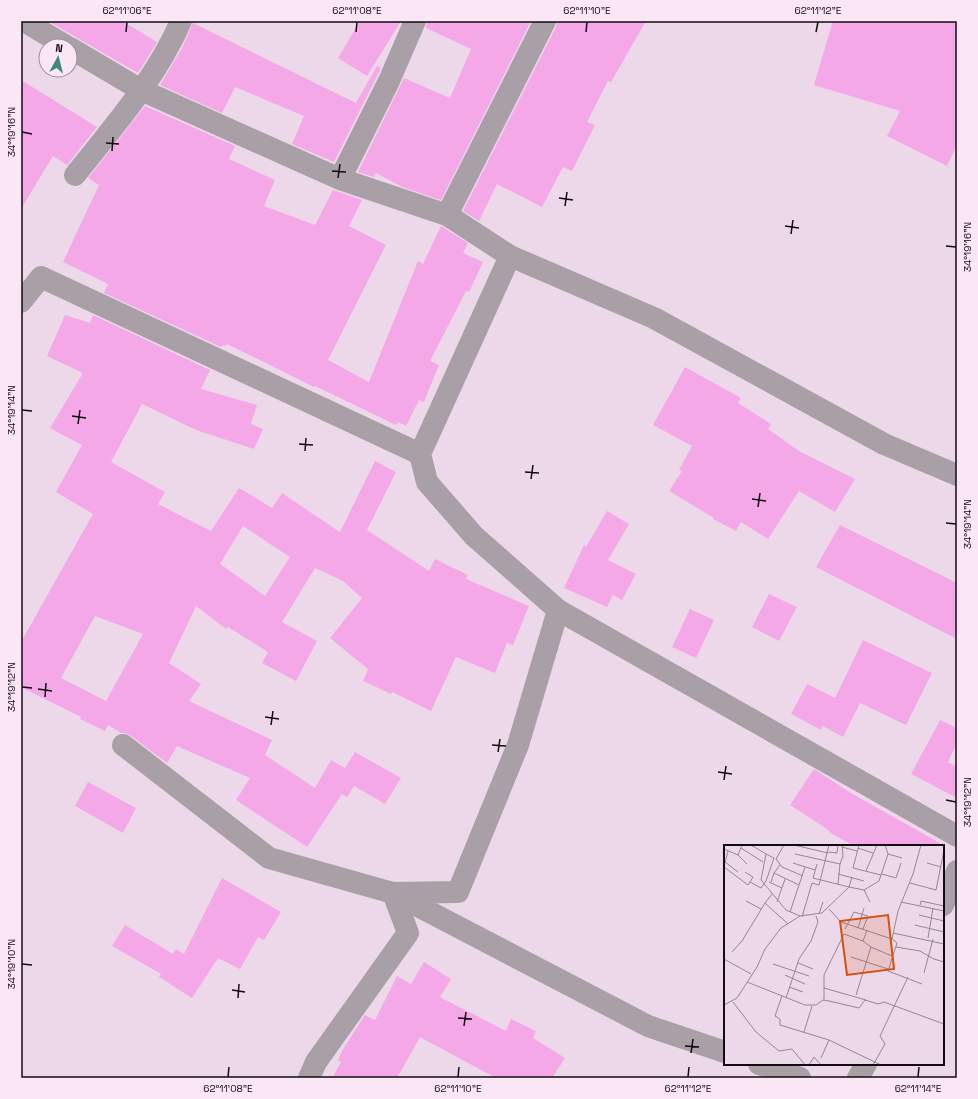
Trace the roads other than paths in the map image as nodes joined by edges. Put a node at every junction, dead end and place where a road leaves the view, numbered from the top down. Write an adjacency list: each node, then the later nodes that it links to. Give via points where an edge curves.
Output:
1 (24, 21): 5 (street)
2 (181, 21): 7 (street)
3 (415, 21): 9 (street)
4 (545, 21): 10 (street)
5 (53, 38)
6 (78, 53): 7 (street)
7 (141, 90): 8 (street); 9 (street)
8 (75, 175)
9 (340, 179): 10 (street)
10 (447, 215): 11 (street)
11 (510, 256): 13 (street); 14 (street, via 654,318 884,444)
12 (21, 302): 13 (street, via 41,277)
13 (420, 454): 15 (street, via 427,482 474,536)
14 (957, 475)
15 (558, 610): 17 (street); 19 (street, via 518,745 458,892)
16 (123, 745): 19 (street, via 269,858)
17 (957, 836)
18 (957, 871): 20 (street)
19 (393, 893): 21 (street, via 648,1026); 24 (street, via 408,934 316,1062)
20 (944, 903)
21 (724, 1052)
22 (763, 1065): 25 (street)
23 (865, 1065): 26 (street)
24 (309, 1078)
25 (800, 1078)
26 (858, 1078)

